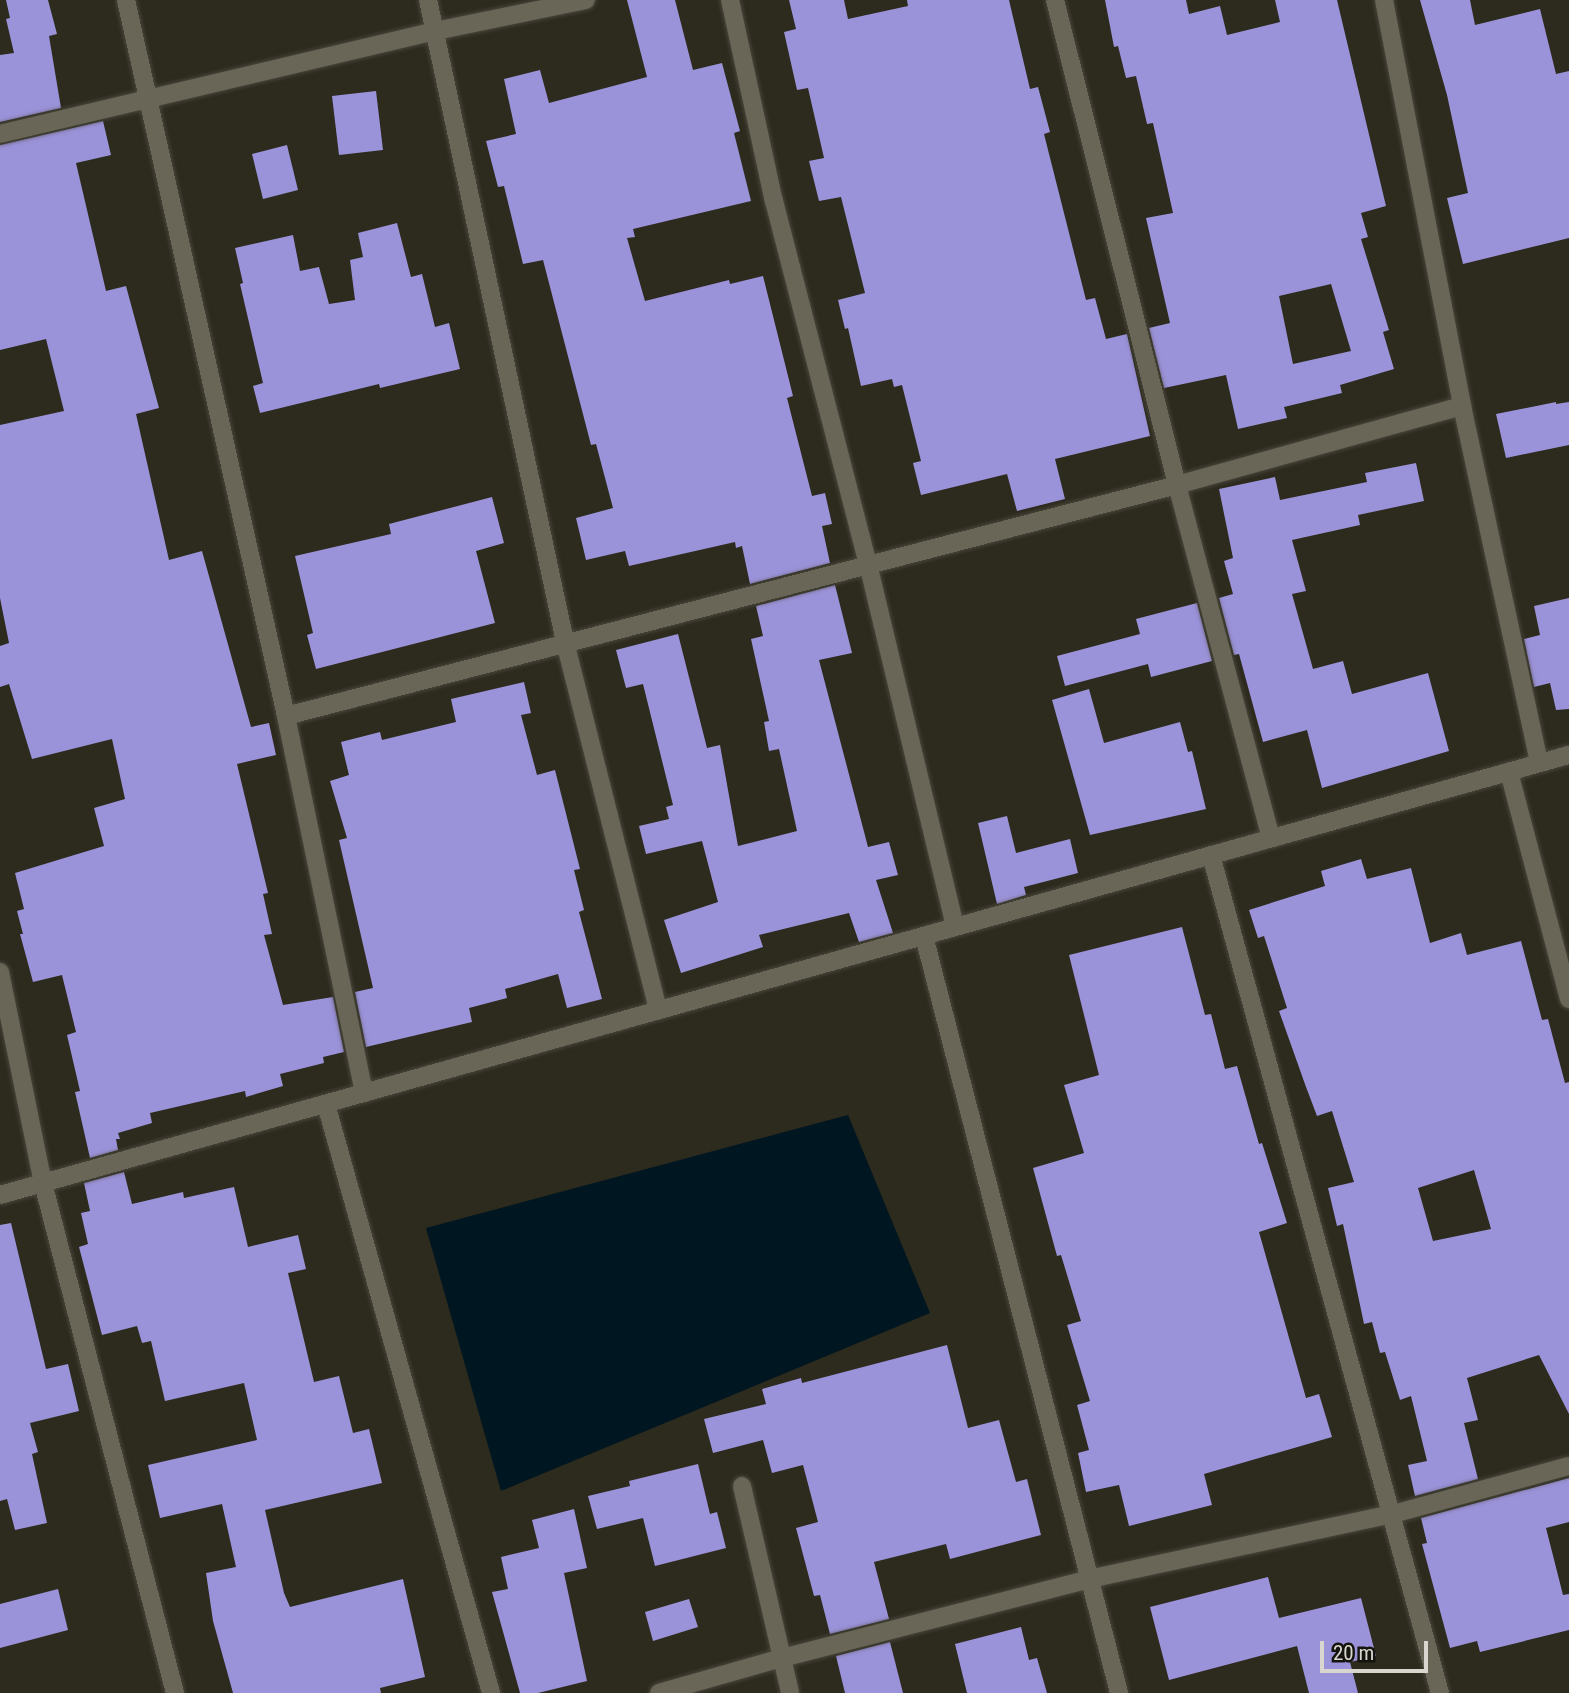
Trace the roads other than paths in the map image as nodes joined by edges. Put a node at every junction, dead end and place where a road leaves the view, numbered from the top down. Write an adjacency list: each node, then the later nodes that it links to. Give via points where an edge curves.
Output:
1 (126, 0): 8 (street)
2 (428, 0): 7 (street)
3 (586, 0): 7 (street)
4 (730, 0): 12 (street, via 774,201)
5 (1055, 0): 11 (street)
6 (1384, 0): 10 (street)
7 (435, 31): 8 (street); 13 (street)
8 (148, 98): 9 (street); 14 (street)
9 (0, 134)
10 (1462, 406): 11 (street); 16 (street)
11 (1177, 485): 12 (street); 18 (street)
12 (868, 564): 13 (street); 20 (street)
13 (565, 642): 14 (street); 24 (street)
14 (286, 716): 25 (street)
15 (1569, 755): 16 (street)
16 (1539, 763): 17 (street)
17 (1509, 772): 18 (street); 23 (street)
18 (1271, 838): 19 (street)
19 (1211, 855): 20 (street); 31 (street)
20 (955, 927): 21 (street)
21 (924, 936): 24 (street); 32 (street)
22 (0, 972): 27 (street)
23 (1569, 999)
24 (658, 1010): 25 (street)
25 (364, 1093): 26 (street)
26 (326, 1104): 27 (street); 35 (street)
27 (43, 1183): 28 (street); 34 (street)
28 (0, 1195)
29 (1569, 1466): 31 (street)
30 (742, 1486): 33 (street)
31 (1393, 1514): 32 (street); 39 (street)
32 (1089, 1579): 33 (street); 38 (street)
33 (782, 1658): 36 (street); 37 (street)
34 (175, 1693)
35 (491, 1693)
36 (659, 1693)
37 (790, 1693)
38 (1119, 1693)
39 (1440, 1693)

